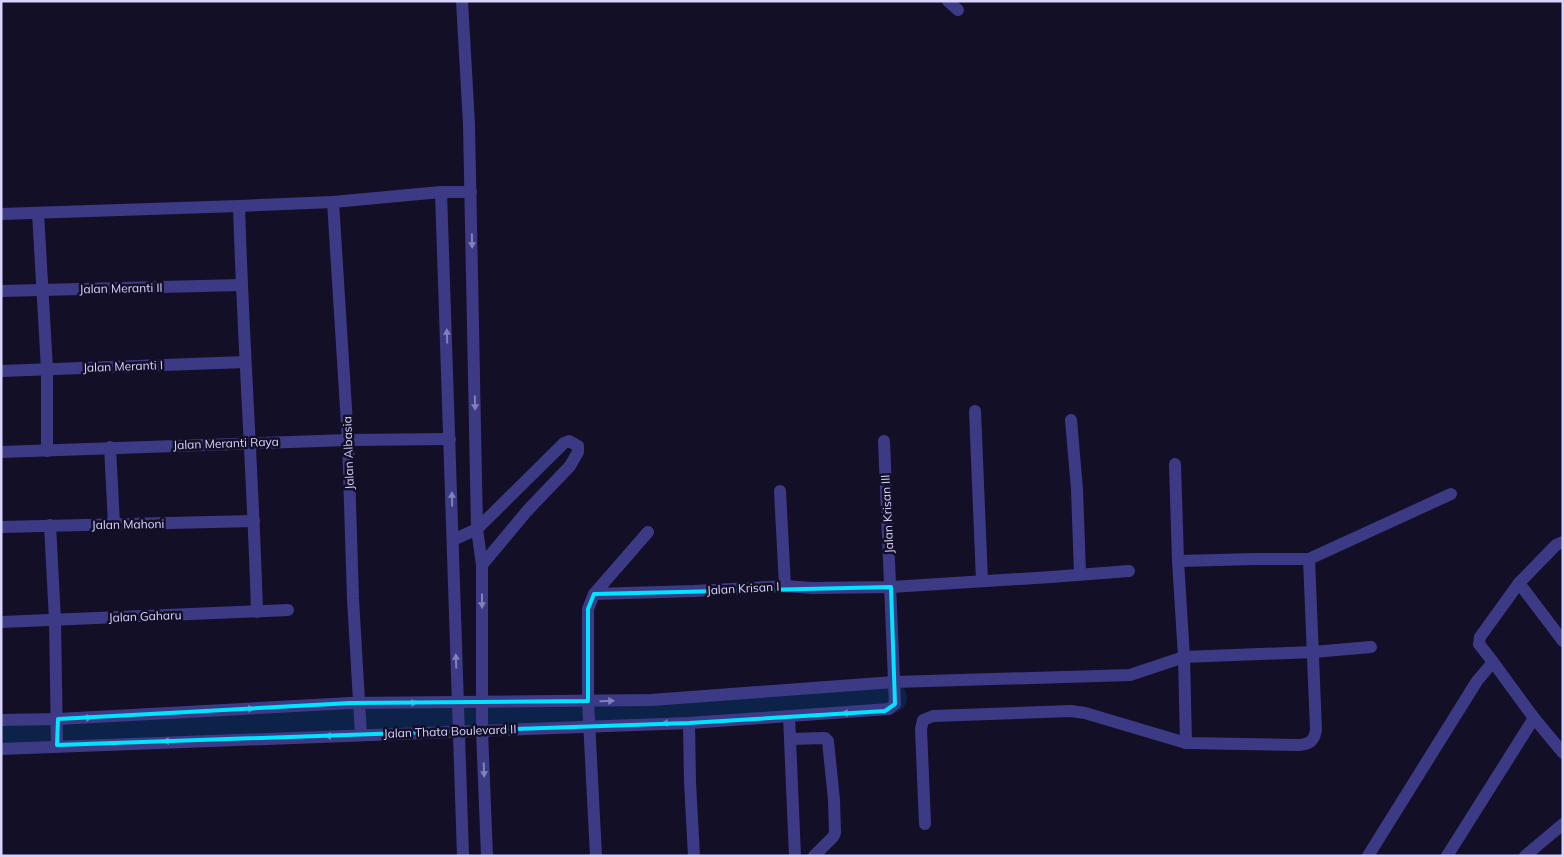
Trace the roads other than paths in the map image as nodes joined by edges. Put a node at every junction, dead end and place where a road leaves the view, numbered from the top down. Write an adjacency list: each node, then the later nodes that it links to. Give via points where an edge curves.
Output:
1 (462, 1): 5 (street)
2 (948, 1): 3 (street)
3 (958, 10)
4 (441, 192): 5 (street); 6 (street); 18 (street, one-way to 4)
5 (471, 192): 32 (street, one-way to 32)
6 (333, 202): 7 (street); 19 (street, Jalan Albasia)
7 (238, 206): 8 (street); 10 (street)
8 (38, 213): 9 (street); 11 (street)
9 (1, 214)
10 (241, 285): 11 (street, Jalan Meranti II); 13 (street)
11 (42, 290): 12 (street, Jalan Meranti II); 14 (street)
12 (1, 291)
13 (245, 362): 14 (street, Jalan Meranti I); 21 (street)
14 (46, 369): 15 (street, Jalan Meranti I); 23 (street)
15 (1, 371)
16 (975, 410): 41 (street)
17 (1071, 420): 40 (street)
18 (450, 439): 19 (street, Jalan Meranti Raya); 34 (street, one-way to 18)
19 (348, 440): 21 (street, Jalan Meranti Raya); 59 (street, Jalan Albasia)
20 (884, 441): 44 (street, Jalan Krisan III)
21 (249, 443): 22 (street, Jalan Meranti Raya); 28 (street)
22 (110, 447): 23 (street, Jalan Meranti Raya); 29 (street)
23 (47, 451): 24 (street, Jalan Meranti Raya)
24 (1, 452)
25 (1175, 464): 37 (street)
26 (780, 491): 43 (street)
27 (1451, 494): 36 (street)
28 (254, 521): 29 (street, Jalan Mahoni); 47 (street)
29 (114, 524): 30 (street, Jalan Mahoni)
30 (50, 525): 31 (street, Jalan Mahoni); 48 (street)
31 (1, 527)
32 (477, 529): 34 (street); 38 (street); 38 (street, via 564,443 569,441 578,446 570,466)
33 (648, 532): 45 (street)
34 (453, 540): 58 (street, one-way to 34)
35 (1563, 542): 42 (street, via 1556,545)
36 (1309, 559): 37 (street); 52 (street)
37 (1178, 561): 53 (street)
38 (482, 565): 60 (street, one-way to 60)
39 (1129, 570): 40 (street, Jalan Krisan I)
40 (1080, 574): 41 (street, Jalan Krisan I)
41 (982, 581): 44 (street, Jalan Krisan I)
42 (1519, 583): 50 (street); 54 (street, via 1480,637 1479,644)
43 (785, 586): 44 (street, Jalan Krisan I); 45 (street, Jalan Krisan I)
44 (891, 587): 55 (street, Jalan Krisan III)
45 (594, 594): 56 (street, via 588,609)
46 (288, 610): 47 (street, Jalan Gaharu)
47 (257, 612): 48 (street, Jalan Gaharu)
48 (55, 620): 49 (street, Jalan Gaharu); 67 (street)
49 (1, 622)
50 (1563, 641)
51 (1371, 647): 52 (street, Jalan Thata Boulevard II)
52 (1313, 652): 53 (street, Jalan Thata Boulevard II); 70 (street, via 1316,730 1311,742 1299,745)
53 (1184, 657): 55 (street, Jalan Thata Boulevard II, via 1130,675); 70 (street)
54 (1493, 662): 62 (street); 81 (street, via 1477,681)
55 (894, 682): 56 (street, Jalan Thata Boulevard II, one-way to 55); 57 (street, Jalan Krisan III)
56 (588, 704): 60 (street, Jalan Thata Boulevard II); 65 (street)
57 (895, 704): 61 (street, Jalan Thata Boulevard II, one-way to 61, via 885,711)
58 (458, 706): 59 (street, Jalan Thata Boulevard II, one-way to 58); 60 (street, Jalan Thata Boulevard II); 66 (street)
59 (359, 709): 67 (street, Jalan Thata Boulevard II, one-way to 59, via 350,703); 68 (street, Jalan Albasia)
60 (482, 716): 65 (street, Jalan Thata Boulevard II); 66 (street, Jalan Thata Boulevard II); 76 (street, one-way to 76)
61 (789, 716): 64 (street, Jalan Thata Boulevard II); 69 (street)
62 (1534, 718): 72 (street); 82 (street)
63 (1, 720): 67 (street, Jalan Thata Boulevard II)
64 (689, 723): 65 (street, Jalan Thata Boulevard II, one-way to 65); 78 (street)
65 (590, 725): 77 (street)
66 (459, 728): 68 (street, Jalan Thata Boulevard II); 75 (street)
67 (58, 732): 68 (street, Jalan Thata Boulevard II, one-way to 67); 71 (street, Jalan Thata Boulevard II)
68 (360, 732)
69 (791, 739): 79 (street); 80 (street, via 825,738 828,741 835,833)
70 (1186, 743): 73 (street, via 1071,711 927,717 921,729)
71 (1, 749)
72 (1563, 752)
73 (925, 824)
74 (1563, 824): 83 (street)
75 (463, 856)
76 (487, 856)
77 (596, 856)
78 (694, 856)
79 (795, 856)
80 (814, 856)
81 (1368, 856)
82 (1447, 856)
83 (1525, 856)

